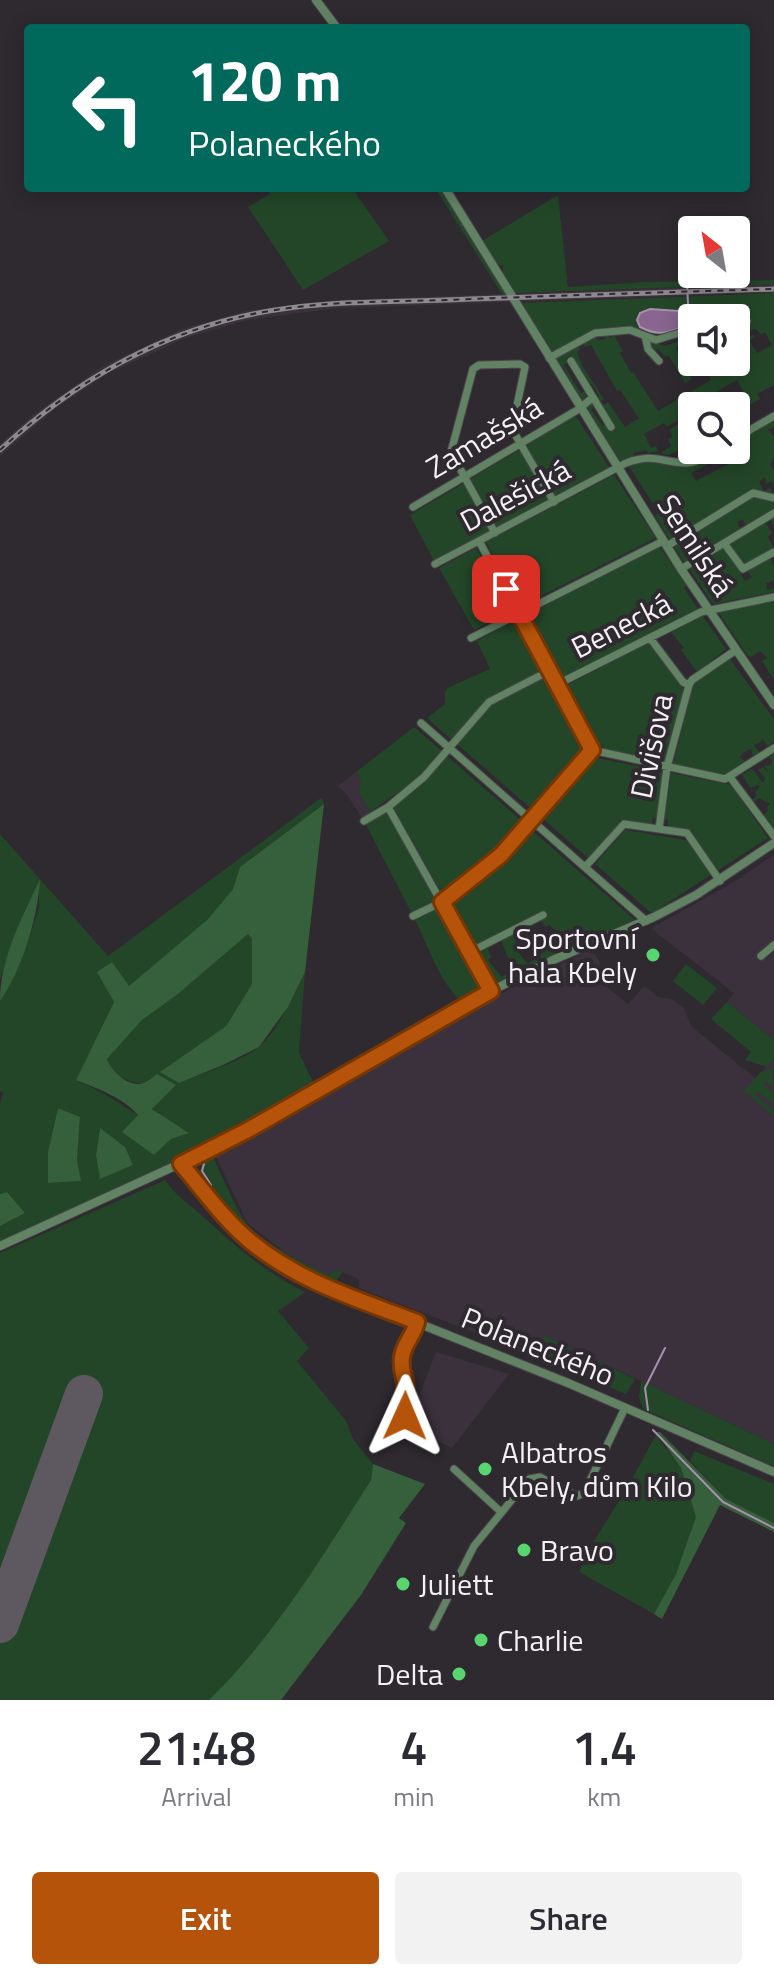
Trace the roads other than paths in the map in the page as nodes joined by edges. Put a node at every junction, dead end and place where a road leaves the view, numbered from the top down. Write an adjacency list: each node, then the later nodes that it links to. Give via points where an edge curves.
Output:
1 (316, 0): 2 (street)
2 (334, 24)
3 (447, 192): 6 (street, Semilská)
4 (678, 333): 5 (street, via 656,340)
5 (645, 336): 6 (street, via 623,330 595,333); 8 (street)
6 (549, 358): 10 (street, Semilská)
7 (571, 361): 9 (street)
8 (659, 361)
9 (592, 398): 10 (street); 12 (street)
10 (579, 409): 14 (street, Zamašská); 16 (street, Semilská)
11 (774, 416): 13 (street)
12 (611, 427)
13 (750, 430)
14 (521, 444): 17 (street, Zamašská); 17 (street, via 512,426 525,367 476,367 451,452); 19 (street)
15 (678, 462): 16 (street, Dalešická, via 653,457)
16 (618, 468): 19 (street, Dalešická); 24 (street, Semilská)
17 (464, 477): 20 (street, Zamašská); 22 (street)
18 (774, 498): 24 (street, via 753,493)
19 (554, 502): 22 (street, Dalešická)
20 (413, 507)
21 (774, 513): 25 (street)
22 (495, 533): 23 (street, Dalešická)
23 (479, 541): 27 (street, Dalešická); 31 (street)
24 (665, 543): 28 (street, Semilská); 31 (street)
25 (724, 543): 26 (street, via 743,569); 28 (street)
26 (774, 552)
27 (435, 564)
28 (681, 569): 30 (street, Semilská)
29 (774, 597): 30 (street, Benecká)
30 (708, 609): 33 (street, Benecká); 34 (street, Semilská)
31 (520, 614): 32 (street); 35 (street)
32 (471, 638)
33 (650, 638): 36 (street, Benecká); 37 (street)
34 (736, 650): 37 (street, Divišova); 38 (street, Semilská)
35 (549, 671): 36 (street); 40 (street, via 489,702)
36 (556, 685): 42 (street)
37 (689, 685): 43 (street, Divišova)
38 (774, 705)
39 (421, 723): 40 (street)
40 (450, 747): 45 (street); 46 (street)
41 (774, 748): 44 (street)
42 (592, 750): 43 (street); 46 (street)
43 (667, 767): 44 (street); 48 (street, Divišova)
44 (730, 777): 49 (street)
45 (388, 807): 47 (street); 53 (street)
46 (532, 819): 51 (street); 53 (street, via 501,855)
47 (364, 821)
48 (659, 829): 51 (street, via 624,824); 52 (street, via 687,833)
49 (774, 836)
50 (774, 843): 52 (street)
51 (586, 866): 56 (street)
52 (720, 881): 56 (street)
53 (442, 902): 55 (street); 58 (street)
54 (543, 915): 58 (street)
55 (413, 916)
56 (646, 921): 60 (street)
57 (774, 945): 59 (street)
58 (470, 952): 60 (street)
59 (761, 956)
60 (491, 991): 61 (street)
61 (181, 1164): 62 (street); 63 (street, Polaneckého, via 222,1214 291,1270)
62 (0, 1246)
63 (417, 1322): 64 (street, via 401,1359 407,1389); 65 (street, Polaneckého)
64 (401, 1407)
65 (625, 1408): 67 (street, Polaneckého); 68 (street, via 584,1493 577,1496 534,1477)
66 (454, 1469): 68 (street)
67 (774, 1472)
68 (501, 1512): 69 (street, via 474,1546)
69 (433, 1627)

